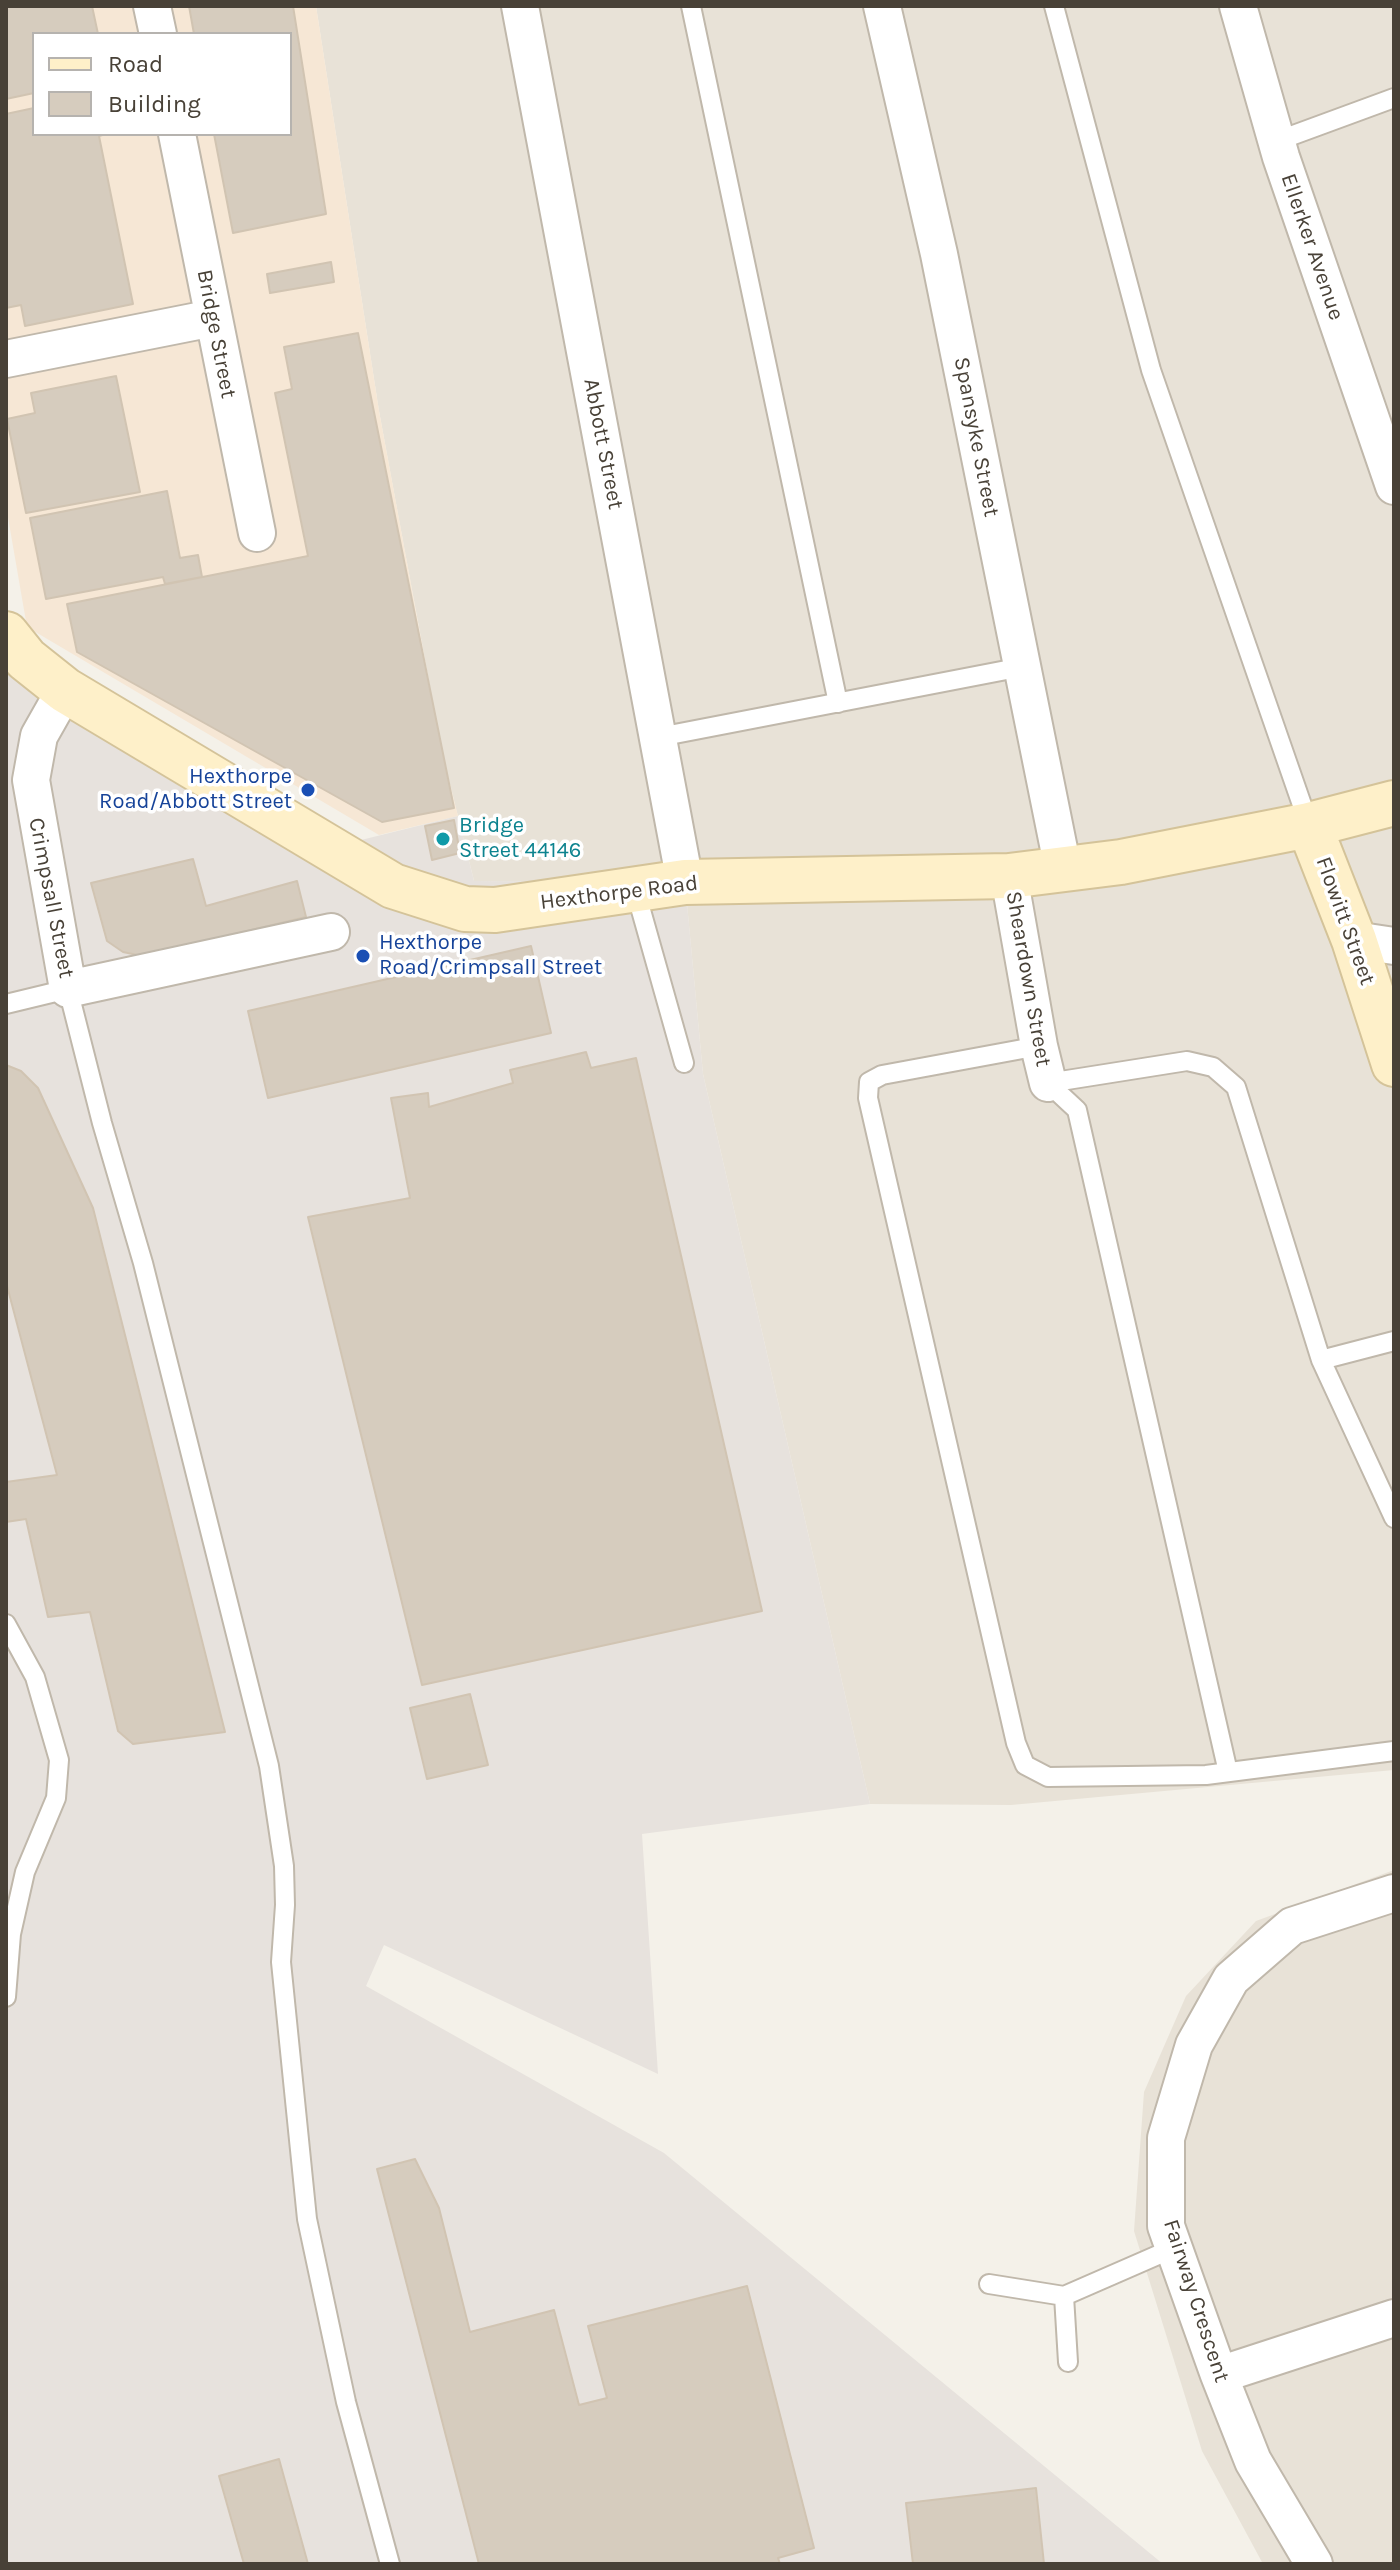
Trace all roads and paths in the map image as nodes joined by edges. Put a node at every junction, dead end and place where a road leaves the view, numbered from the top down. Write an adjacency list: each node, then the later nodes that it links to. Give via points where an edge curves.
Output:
1 (152, 6): 7 (street)
2 (520, 6): 19 (street, Abbott Street)
3 (691, 6): 18 (lane)
4 (882, 6): 16 (street, Spansyke Street, via 939,254)
5 (1054, 6): 21 (lane, via 1151,370)
6 (1238, 6): 10 (street, Ellerker Avenue)
7 (158, 32)
8 (1394, 98): 10 (lane)
9 (177, 136): 11 (street, Bridge Street)
10 (1277, 141): 13 (street, Ellerker Avenue)
11 (213, 318): 12 (street); 14 (street, Bridge Street)
12 (6, 359)
13 (1394, 486)
14 (257, 533)
15 (6, 634): 17 (street, Hexthorpe Road, via 26,659)
16 (1022, 667): 18 (lane); 22 (street, Spansyke Street)
17 (65, 690): 25 (street, Hexthorpe Road, via 407,890 465,909 495,910); 28 (street, Crimpsall Street, via 39,736 31,780)
18 (838, 703): 19 (lane)
19 (659, 737): 24 (street, Abbott Street)
20 (1394, 803): 21 (street, Hexthorpe Road)
21 (1309, 825): 22 (street, Hexthorpe Road); 27 (street, Flowitt Street)
22 (1063, 869): 23 (street, Hexthorpe Road)
23 (1009, 876): 24 (street, Hexthorpe Road); 30 (street, Sheardown Street)
24 (685, 882): 25 (street, Hexthorpe Road)
25 (635, 889): 31 (lane)
26 (331, 932): 28 (street, Crimpsall Street)
27 (1374, 943): 32 (street, Flowitt Street)
28 (68, 989): 29 (lane); 48 (lane, via 269,1766 284,1866 281,1962 307,2219 346,2402)
29 (6, 1004)
30 (1039, 1046): 33 (street, Sheardown Street); 39 (lane, via 882,1075 869,1082 868,1098 1016,1743 1025,1765 1048,1777)
31 (684, 1063)
32 (1394, 1064)
33 (1048, 1083): 35 (lane, via 1187,1061 1213,1067 1236,1087); 39 (lane, via 1077,1110)
34 (1394, 1341): 35 (lane)
35 (1321, 1360): 36 (lane)
36 (1394, 1518)
37 (6, 1624): 41 (lane, via 35,1677 59,1760 56,1798 25,1872 11,1934)
38 (1394, 1751): 39 (lane)
39 (1228, 1772)
40 (1394, 1893): 42 (street, Fairway Crescent, via 1292,1926 1231,1979 1194,2045 1166,2138 1166,2226)
41 (6, 1997)
42 (1174, 2248): 44 (lane); 47 (street, Fairway Crescent)
43 (989, 2284): 44 (lane)
44 (1064, 2296): 46 (lane)
45 (1394, 2318): 47 (street)
46 (1068, 2362)
47 (1219, 2375): 49 (street, Fairway Crescent, via 1253,2461)
48 (390, 2564)
49 (1314, 2564)

